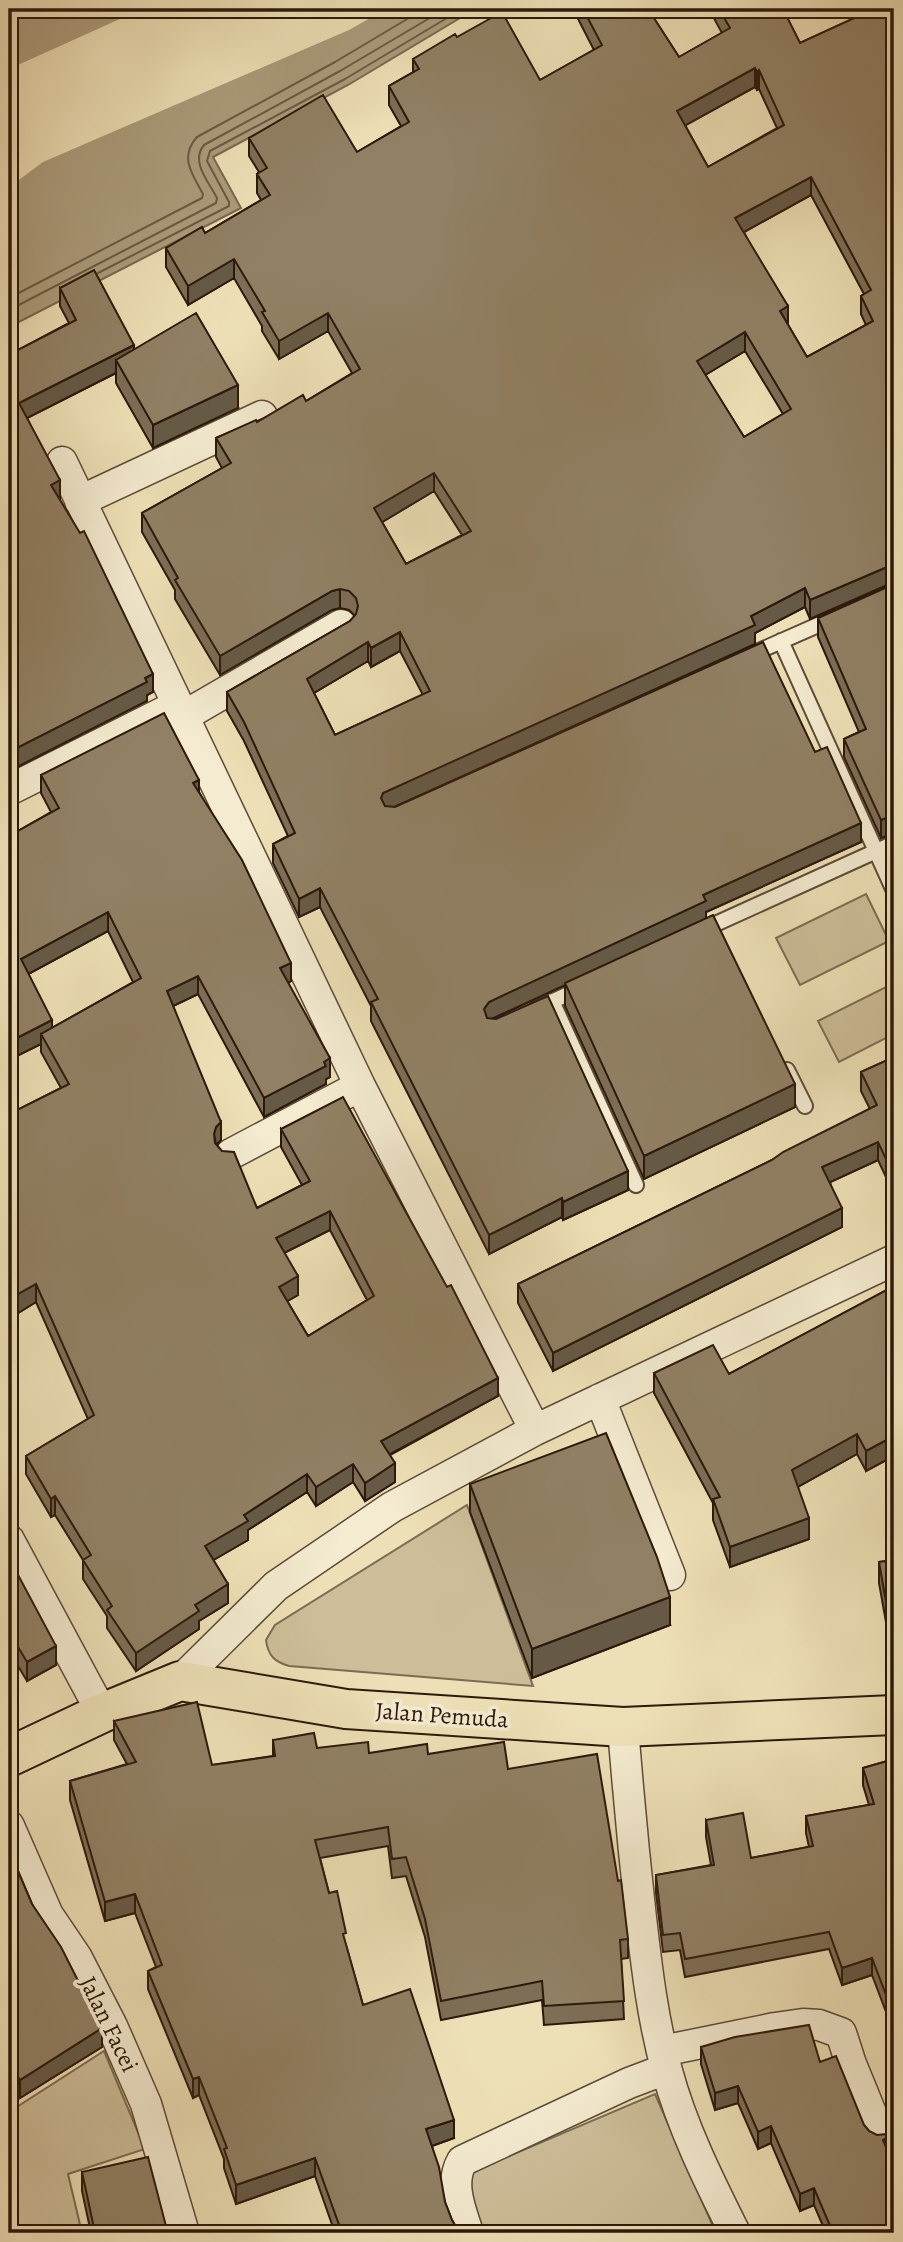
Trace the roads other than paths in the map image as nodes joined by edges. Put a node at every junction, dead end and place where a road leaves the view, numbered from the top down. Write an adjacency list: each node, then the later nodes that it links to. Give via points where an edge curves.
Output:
1 (262, 415): 3 (street)
2 (62, 461): 3 (street)
3 (80, 501): 8 (street)
4 (844, 614): 6 (lane)
5 (341, 625): 8 (street)
6 (781, 641): 7 (lane); 11 (lane)
7 (730, 664)
8 (181, 710): 9 (street); 18 (street)
9 (9, 790)
10 (894, 843): 11 (lane)
11 (875, 851): 12 (lane); 13 (lane, via 720,929)
12 (894, 891)
13 (682, 940)
14 (599, 979): 15 (lane)
15 (552, 1001): 16 (lane); 21 (lane)
16 (517, 1018)
17 (781, 1057): 19 (lane)
18 (360, 1086): 20 (street); 24 (street)
19 (805, 1106)
20 (231, 1154)
21 (636, 1185)
22 (894, 1260): 23 (street)
23 (600, 1399): 24 (street); 26 (street)
24 (535, 1430): 27 (street, via 392,1507 276,1586)
25 (9, 1540): 28 (street)
26 (670, 1575)
27 (180, 1681): 28 (highway); 30 (highway, Jalan Pemuda, via 346,1709)
28 (102, 1713): 31 (highway)
29 (894, 1715): 30 (highway, Jalan Pemuda)
30 (623, 1727): 33 (street, via 648,1982)
31 (9, 1757)
32 (9, 1826): 35 (street, Jalan Facei, via 48,1915 112,2026 146,2104)
33 (664, 2060): 34 (street, via 775,2028 830,2027 841,2033); 36 (street, via 629,2083 462,2161 455,2173); 37 (street, via 702,2166)
34 (880, 2135)
35 (184, 2233)
36 (468, 2233)
37 (734, 2233)

